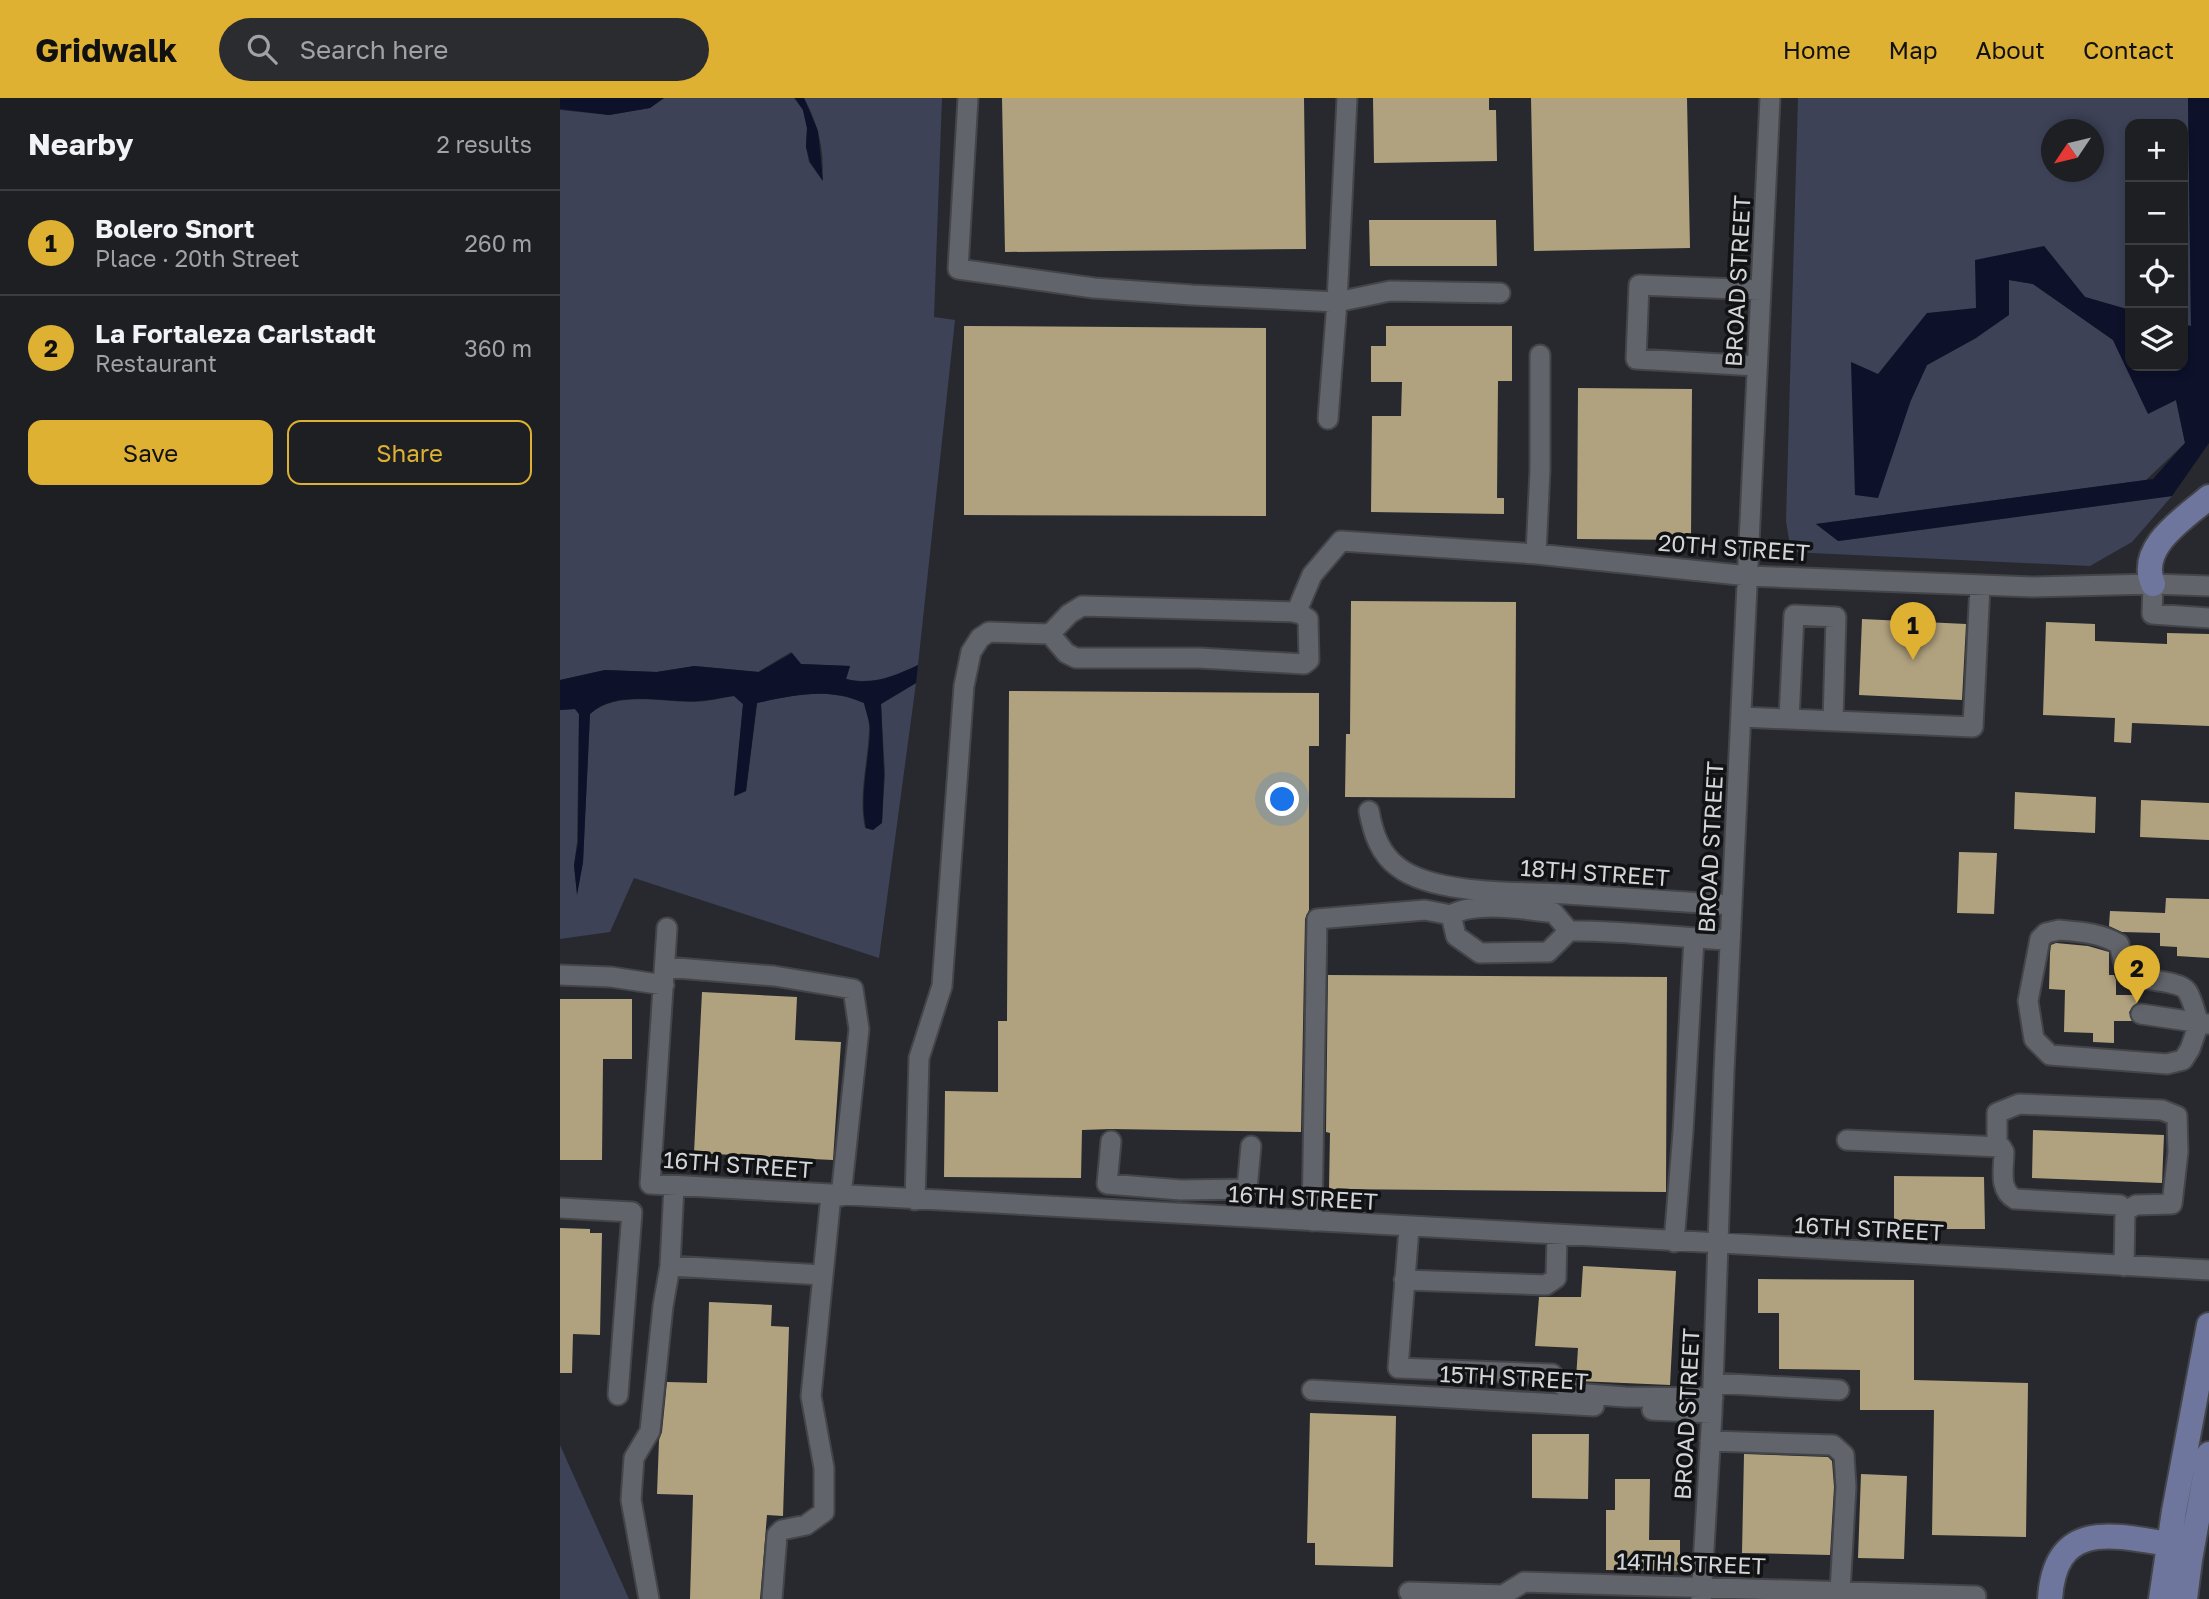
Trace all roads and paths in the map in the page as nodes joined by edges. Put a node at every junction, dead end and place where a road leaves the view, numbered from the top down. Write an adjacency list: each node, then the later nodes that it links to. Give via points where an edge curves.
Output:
1 (968, 98): 6 (street, via 958,269 1094,288)
2 (1347, 98): 6 (street)
3 (1770, 98): 4 (street, BROAD STREET)
4 (1760, 290): 8 (street, BROAD STREET); 8 (street, via 1639,285 1636,359)
5 (1500, 293): 6 (street, via 1390,290)
6 (1337, 302): 9 (street)
7 (1540, 355): 11 (street)
8 (1758, 366): 12 (street, BROAD STREET)
9 (1328, 419)
10 (2209, 497): 13 (main road, via 2154,551 2149,567)
11 (1536, 554): 12 (street, 20TH STREET); 16 (street, 20TH STREET, via 1341,541 1312,575)
12 (1749, 576): 14 (street, 20TH STREET); 19 (street, BROAD STREET)
13 (2153, 584): 14 (street, 20TH STREET); 15 (street, 20TH STREET); 17 (street, via 2152,614)
14 (1980, 585): 21 (street, via 1973,727)
15 (2209, 586)
16 (1296, 612): 18 (street, via 1082,606); 18 (street, via 1308,619 1309,660 1304,664 1199,658 1076,659)
17 (2209, 618)
18 (1050, 634): 41 (street, via 989,632 971,652 956,773 942,986 919,1058)
19 (1741, 717): 20 (street); 23 (street, BROAD STREET)
20 (1789, 719): 21 (street); 21 (street, via 1794,615 1836,617)
21 (1833, 721)
22 (1369, 811): 23 (street, 18TH STREET, via 1373,831 1388,858 1410,875 1460,888)
23 (1732, 905): 28 (street, BROAD STREET)
24 (1451, 915): 26 (street, via 1463,908 1554,913); 26 (street, via 1456,936 1480,953 1548,952); 46 (street, via 1425,910 1317,919)
25 (667, 928): 30 (street, 16TH STREET)
26 (1569, 931): 27 (street)
27 (1694, 939): 28 (street); 49 (street)
28 (1730, 940): 50 (street, BROAD STREET)
29 (560, 975): 30 (street)
30 (664, 976): 37 (street, 16TH STREET); 40 (street, via 774,976 853,989 859,1029)
31 (2141, 1014): 32 (street)
32 (2204, 1024): 32 (street, via 2183,1060 2167,1064 2050,1055 2034,1039 2028,1001 2040,939 2059,930 2108,938 2119,944 2126,975 2179,985)
33 (1847, 1140): 36 (street)
34 (1111, 1141): 39 (street, via 1107,1184)
35 (1251, 1146): 39 (street, via 1247,1189)
36 (1997, 1146): 43 (street, via 2004,1152 2003,1188 2008,1196 2120,1205); 43 (street, via 1997,1113 2019,1104 2162,1110 2177,1116 2172,1204 2136,1205)
37 (650, 1184): 38 (street, 16TH STREET); 44 (street)
38 (674, 1185): 40 (street, 16TH STREET); 51 (street)
39 (1181, 1190): 45 (street)
40 (836, 1195): 41 (street, 16TH STREET); 54 (street)
41 (915, 1200): 45 (street, 16TH STREET)
42 (560, 1208): 44 (street)
43 (2125, 1211): 52 (street)
44 (632, 1212): 59 (street)
45 (1177, 1215): 46 (street, 16TH STREET)
46 (1312, 1221): 47 (street, 16TH STREET)
47 (1409, 1228): 48 (street, 16TH STREET); 55 (street)
48 (1557, 1236): 49 (street, 16TH STREET); 55 (street, via 1556,1278 1546,1285)
49 (1674, 1242): 50 (street, 16TH STREET)
50 (1718, 1245): 52 (street, 16TH STREET); 60 (street, BROAD STREET)
51 (670, 1266): 54 (street); 69 (street, via 650,1431 634,1458 631,1500)
52 (2124, 1266): 53 (street, 16TH STREET)
53 (2209, 1270)
54 (823, 1275): 70 (street, via 811,1396 824,1468 824,1511 806,1525 777,1535)
55 (1404, 1280): 60 (street, via 1398,1368 1552,1374 1574,1393)
56 (2209, 1325): 64 (main road)
57 (1312, 1390): 60 (street, 15TH STREET)
58 (1839, 1390): 60 (street)
59 (618, 1395)
60 (1713, 1398): 61 (street, BROAD STREET)
61 (1710, 1441): 66 (street, via 1833,1445 1840,1450 1846,1488); 67 (street, BROAD STREET)
62 (2209, 1454): 63 (main road)
63 (2206, 1486): 73 (main road)
64 (2168, 1544): 71 (main road, via 2112,1536 2081,1541 2057,1562); 72 (main road)
65 (1409, 1592): 67 (street, 14TH STREET, via 1503,1595 1524,1582)
66 (1840, 1592): 67 (street, 14TH STREET); 68 (street, 14TH STREET)
67 (1702, 1593)
68 (1976, 1596)
69 (649, 1599)
70 (772, 1599)
71 (2050, 1599)
72 (2161, 1599)
73 (2185, 1599)

